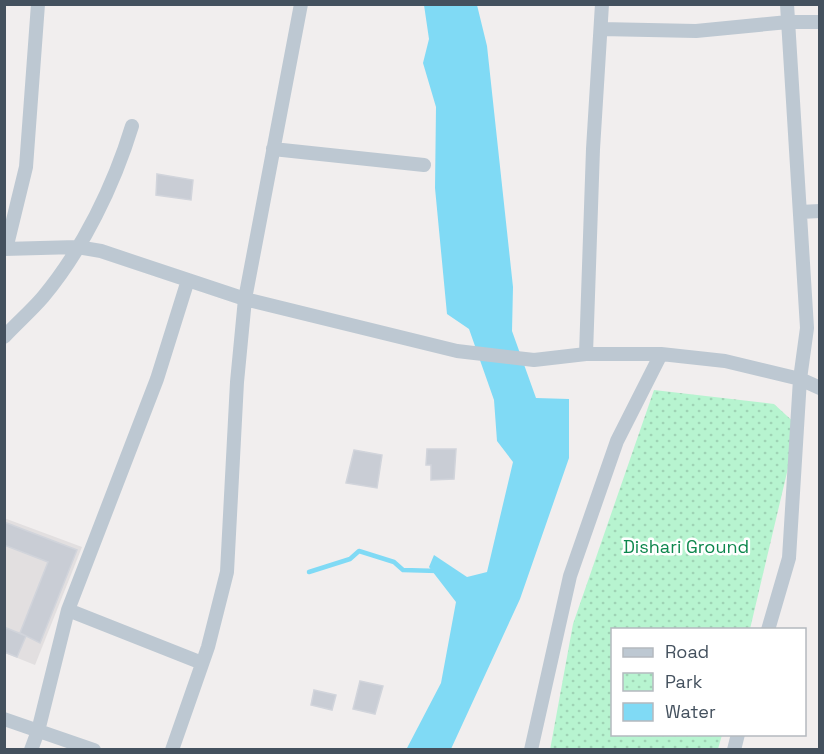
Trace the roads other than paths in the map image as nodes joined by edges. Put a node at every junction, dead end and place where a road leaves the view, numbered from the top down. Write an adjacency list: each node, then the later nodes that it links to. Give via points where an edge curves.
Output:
1 (38, 4): 14 (street, via 26,167)
2 (301, 4): 9 (street)
3 (602, 4): 7 (street)
4 (787, 4): 5 (street)
5 (788, 22): 6 (street); 7 (street, via 696,31); 12 (street)
6 (819, 22)
7 (601, 29): 19 (street)
8 (132, 126): 13 (street, via 111,182)
9 (273, 149): 10 (street); 16 (street)
10 (424, 165)
11 (819, 211): 12 (street)
12 (800, 212): 17 (street)
13 (77, 247): 14 (street); 15 (street, via 101,251); 18 (street, via 44,296)
14 (5, 249)
15 (188, 280): 16 (street); 23 (street, via 157,379)
16 (245, 299): 19 (street, via 457,351 534,360); 25 (street, via 227,572)
17 (813, 329): 21 (street)
18 (4, 337)
19 (586, 354): 20 (street)
20 (661, 354): 21 (street, via 725,361); 31 (street, via 617,441 570,576)
21 (800, 379): 22 (street); 24 (street, via 789,558)
22 (819, 388)
23 (68, 610): 25 (street); 27 (street)
24 (769, 628)
25 (202, 663): 30 (street)
26 (4, 719): 27 (street)
27 (38, 731): 28 (street); 29 (street)
28 (31, 750)
29 (94, 750)
30 (172, 750)
31 (531, 750)

